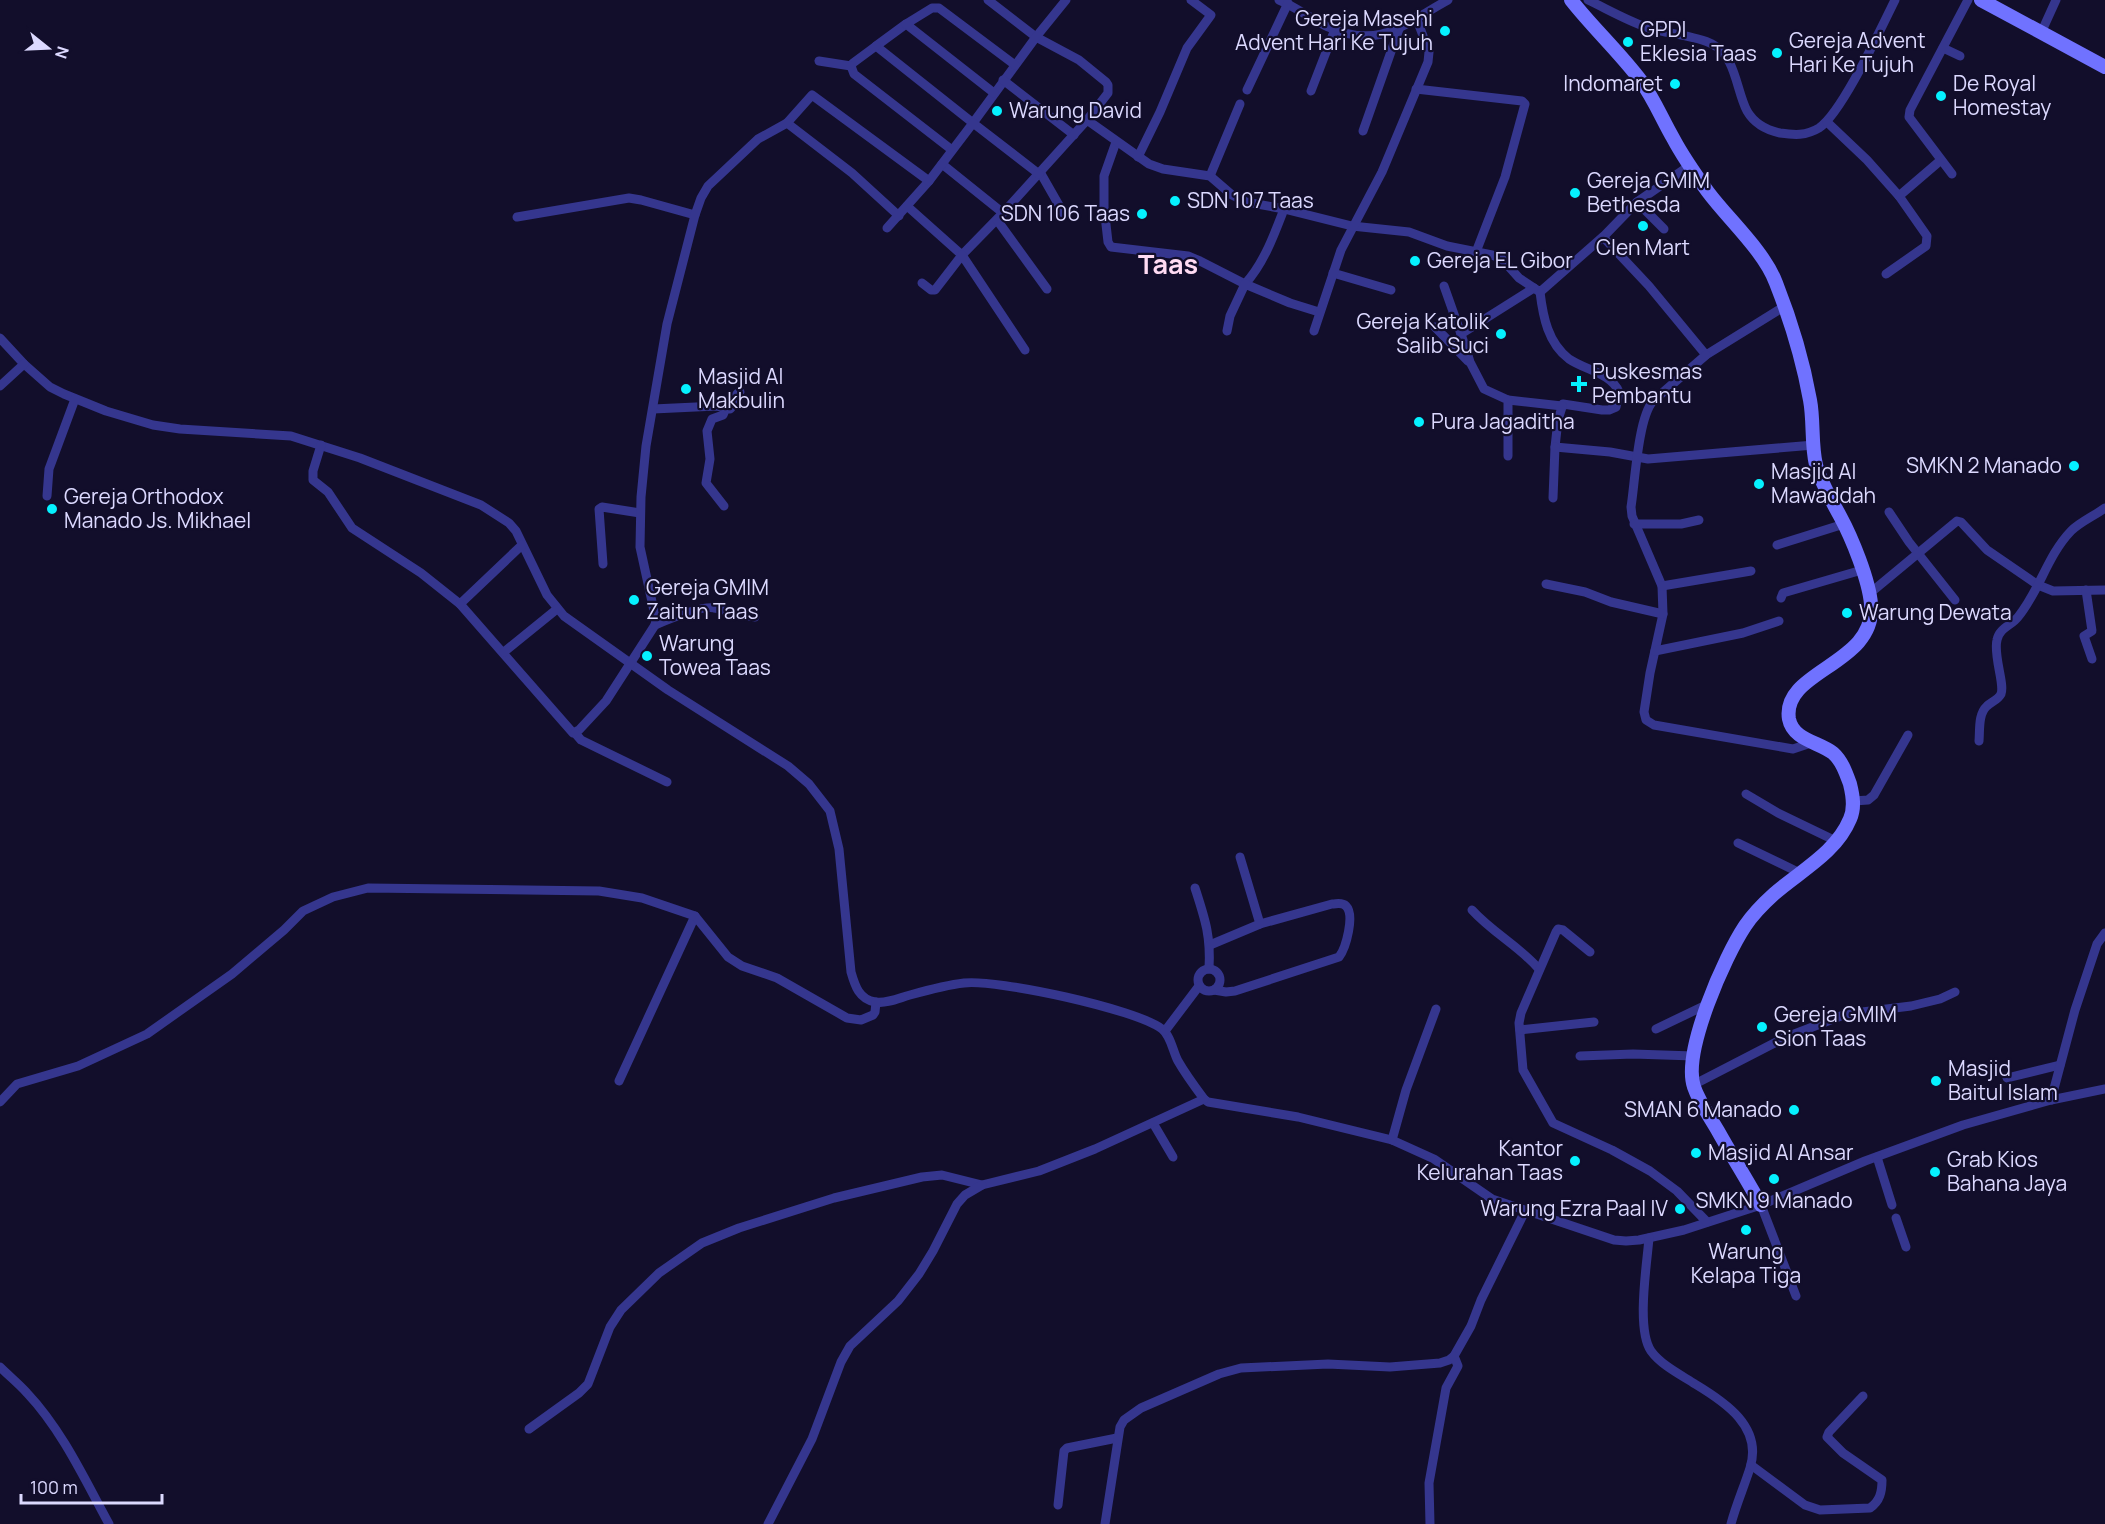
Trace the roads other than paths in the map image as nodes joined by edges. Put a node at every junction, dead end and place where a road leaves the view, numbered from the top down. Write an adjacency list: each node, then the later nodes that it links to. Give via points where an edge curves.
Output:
1 (988, 0): 17 (street)
2 (1066, 0): 17 (street)
3 (1191, 0): 39 (street, via 1211,15 1183,57)
4 (1448, 0): 12 (street)
5 (1571, 0): 42 (street, via 1642,83)
6 (1588, 0): 32 (street, via 1644,27 1712,44 1722,51 1757,124 1774,132 1804,135)
7 (1895, 0): 32 (street)
8 (1968, 0): 19 (street)
9 (1981, 0): 16 (street)
10 (2056, 0): 16 (street)
11 (1283, 2): 15 (street); 27 (street)
12 (1416, 17): 14 (street); 26 (street, via 1429,52)
13 (906, 24): 18 (street); 22 (street, via 939,8); 29 (street)
14 (1399, 28): 15 (street, via 1375,36); 35 (street)
15 (1335, 29): 28 (street)
16 (2041, 33): 24 (street)
17 (1036, 37): 22 (street); 31 (street, via 1079,60 1108,85 1108,93)
18 (876, 46): 23 (street); 34 (street)
19 (1943, 48): 20 (street); 40 (street, via 1909,117)
20 (1960, 56)
21 (819, 61): 23 (street)
22 (1015, 65): 25 (street)
23 (851, 66): 38 (street, via 854,74)
24 (2105, 67)
25 (1004, 80): 29 (street); 36 (street)
26 (1416, 89): 56 (street, via 1382,172); 60 (street, via 1524,102 1505,177)
27 (1247, 90)
28 (1311, 91)
29 (994, 93): 34 (street)
30 (1240, 104): 45 (street)
31 (1087, 120): 36 (street); 37 (street)
32 (1827, 122): 47 (street)
33 (787, 123): 46 (street, via 808,98 816,97); 52 (street, via 758,139 714,180 704,192); 53 (street, via 852,173)
34 (973, 123): 38 (street); 43 (street)
35 (1363, 131)
36 (1074, 135): 43 (street)
37 (1116, 142): 39 (street); 65 (street, via 1104,176 1104,207 1111,247 1188,256)
38 (952, 150): 41 (street)
39 (1138, 157): 45 (street, via 1163,169)
40 (1941, 160): 44 (street); 47 (street)
41 (942, 164): 46 (street); 55 (street)
42 (1689, 166): 48 (street); 70 (street, via 1764,261)
43 (1040, 173): 51 (street); 55 (street)
44 (1952, 174)
45 (1210, 176): 50 (street, via 1239,200)
46 (929, 182): 49 (street)
47 (1899, 196): 63 (street, via 1928,241)
48 (1637, 202): 58 (street); 59 (street)
49 (907, 206): 53 (street); 61 (street)
50 (1284, 208): 56 (street); 65 (street, via 1268,248)
51 (1064, 214)
52 (695, 215): 54 (street, via 629,198); 87 (street, via 667,324)
53 (899, 216): 57 (street)
54 (517, 217)
55 (1000, 217): 61 (street); 67 (street)
56 (1352, 226): 60 (street, via 1409,232); 62 (street)
57 (887, 228)
58 (1664, 228)
59 (1605, 235): 69 (street); 78 (street)
60 (1476, 252): 69 (street, via 1503,259 1519,278)
61 (962, 255): 64 (street, via 935,290); 77 (street)
62 (1333, 273): 68 (street); 71 (street)
63 (1886, 274)
64 (922, 283)
65 (1245, 284): 71 (street); 73 (street)
66 (1444, 286): 75 (street)
67 (1047, 289)
68 (1391, 290)
69 (1537, 290): 75 (street); 85 (street, via 1548,331 1558,348 1571,360 1613,383 1619,392 1619,402 1613,409 1596,410 1566,403)
70 (1785, 306): 78 (street); 88 (street, via 1811,402)
71 (1319, 312): 74 (street)
72 (1435, 327): 79 (street)
73 (1227, 331)
74 (1314, 331)
75 (1461, 334): 79 (street)
76 (0, 338): 80 (street)
77 (1025, 350)
78 (1709, 353): 92 (street, via 1650,404)
79 (1470, 362): 84 (street, via 1484,389)
80 (24, 364): 81 (street); 83 (street, via 50,387)
81 (0, 386)
82 (740, 392): 86 (street, via 732,407)
83 (75, 399): 90 (street, via 153,425 283,435); 93 (street, via 49,470)
84 (1508, 400): 85 (street); 91 (street)
85 (1562, 406): 89 (street)
86 (726, 408): 87 (street); 95 (street, via 723,415 712,419 708,428 710,459 705,480)
87 (653, 409): 98 (street)
88 (1814, 445): 92 (street, via 1674,458); 101 (street, via 1821,479)
89 (1556, 447): 92 (street); 94 (street)
90 (319, 451): 103 (street, via 474,501 509,523); 116 (street, via 314,482 328,492 352,528)
91 (1508, 456)
92 (1638, 457): 100 (street, via 1631,507)
93 (47, 496)
94 (1553, 498)
95 (724, 506)
96 (2105, 508): 109 (street, via 2070,532 2050,558)
97 (1889, 512): 104 (street)
98 (640, 513): 105 (street, via 599,509); 121 (street, via 640,547)
99 (1699, 520): 100 (street)
100 (1634, 524): 110 (street)
101 (1844, 524): 102 (street); 106 (street)
102 (1777, 544)
103 (522, 545): 116 (street); 117 (street)
104 (1918, 553): 109 (street, via 1957,521 1961,522 1987,549); 111 (street); 115 (street)
105 (603, 564)
106 (1862, 570): 111 (street); 114 (street, via 1783,593)
107 (1751, 571): 110 (street)
108 (1546, 584): 118 (street)
109 (2038, 585): 112 (street, via 2053,591); 128 (street, via 2018,618 1998,636 1996,658 2001,691 1982,712)
110 (1662, 586): 118 (street)
111 (1869, 590): 129 (street, via 1872,606 1866,636 1791,699 1792,726)
112 (2086, 590): 113 (street); 124 (street, via 2092,631 2085,641)
113 (2105, 590)
114 (1781, 598)
115 (1955, 600)
116 (460, 604): 123 (street)
117 (557, 609): 123 (street); 125 (street)
118 (1663, 614): 122 (street)
119 (755, 617): 121 (street, via 710,607)
120 (1779, 621): 122 (street, via 1743,633)
121 (655, 625): 125 (street)
122 (1655, 651): 129 (street, via 1644,712 1646,720 1654,725 1793,749)
123 (504, 652): 126 (street)
124 (2092, 659)
125 (629, 662): 126 (street, via 606,700); 149 (street, via 788,766 822,799 830,811 839,849 854,982 864,999)
126 (575, 733): 130 (street, via 581,740)
127 (1908, 735): 132 (street, via 1875,795)
128 (1979, 741)
129 (1811, 743): 132 (street, via 1836,755)
130 (667, 782)
131 (1746, 794): 133 (street)
132 (1854, 801): 133 (street, via 1851,818)
133 (1836, 841): 136 (street)
134 (1738, 843): 136 (street)
135 (1240, 857): 140 (street)
136 (1800, 873): 150 (street, via 1748,922)
137 (1195, 888): 142 (street)
138 (1472, 910): 145 (street)
139 (695, 916): 149 (street, via 728,957 777,978 847,1018 861,1020 873,1015); 160 (street); 165 (street, via 642,898 599,891 395,887 368,888 333,897 303,911 232,974 147,1034 78,1066 17,1084)
140 (1260, 924): 142 (street); 147 (street, via 1332,904 1342,904 1350,913 1345,949 1339,957 1235,991)
141 (2105, 933): 158 (street, via 2089,966)
142 (1210, 945): 144 (street)
143 (1590, 952): 145 (street, via 1558,929)
144 (1209, 969): 146 (street, via 1199,974); 147 (street, via 1219,975)
145 (1539, 969): 152 (street)
146 (1199, 986): 147 (street); 155 (street)
147 (1214, 990)
148 (1955, 992): 161 (street, via 1911,1006 1846,1014 1784,1038)
149 (876, 1002): 155 (street, via 977,982 1124,1012)
150 (1708, 1004): 154 (street); 157 (street)
151 (1436, 1009): 167 (street)
152 (1520, 1022): 153 (street); 175 (street, via 1523,1070 1553,1123 1650,1171 1677,1191)
153 (1594, 1022)
154 (1656, 1029)
155 (1165, 1031): 163 (street, via 1178,1060)
156 (1580, 1056): 157 (street)
157 (1694, 1056): 161 (street)
158 (2060, 1065): 159 (street); 164 (street)
159 (2007, 1078)
160 (619, 1081)
161 (1693, 1085): 171 (street)
162 (2105, 1089): 164 (street)
163 (1204, 1099): 166 (street); 167 (street)
164 (2051, 1100): 169 (street, via 1963,1125)
165 (0, 1102)
166 (1153, 1123): 168 (street); 170 (street, via 1039,1172)
167 (1392, 1140): 173 (street, via 1434,1159 1492,1199)
168 (1173, 1157)
169 (1877, 1157): 171 (street); 172 (street)
170 (982, 1185): 182 (street, via 942,1175 922,1177 834,1198 702,1243 659,1273 621,1310 610,1327 588,1384); 187 (street, via 957,1204 933,1251 898,1301 850,1346 812,1439)
171 (1761, 1205): 175 (street); 178 (street)
172 (1892, 1205)
173 (1525, 1211): 176 (street, via 1614,1240); 179 (street)
174 (1896, 1218): 177 (street)
175 (1707, 1222): 176 (street)
176 (1649, 1238): 184 (street, via 1643,1309 1650,1350 1738,1416 1749,1429)
177 (1906, 1247)
178 (1797, 1296)
179 (1454, 1356): 183 (street, via 1440,1363 1390,1367 1328,1364 1241,1368 1130,1414); 189 (street, via 1458,1366 1446,1388 1429,1483)
180 (0, 1367): 186 (street, via 51,1424)
181 (1863, 1396): 184 (street, via 1827,1437 1882,1479 1879,1499 1870,1508 1820,1510 1805,1505)
182 (529, 1430)
183 (1117, 1438): 185 (street, via 1064,1451); 188 (street)
184 (1751, 1465): 190 (street)
185 (1058, 1505)
186 (109, 1524)
187 (768, 1524)
188 (1105, 1524)
189 (1430, 1524)
190 (1731, 1524)

